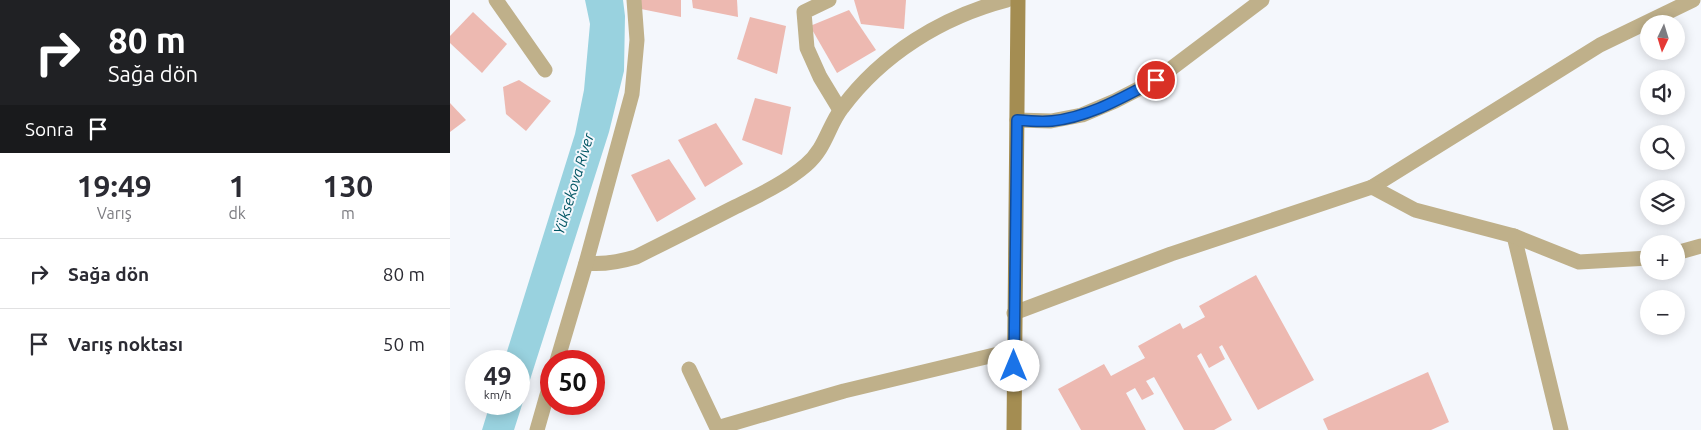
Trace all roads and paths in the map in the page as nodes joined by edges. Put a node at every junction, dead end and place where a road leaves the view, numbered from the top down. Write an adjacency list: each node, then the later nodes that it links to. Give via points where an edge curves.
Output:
1 (496, 0): 9 (street)
2 (634, 0): 17 (street, via 637,40 632,94)
3 (829, 0): 10 (street, via 804,12 807,48)
4 (1007, 0): 8 (street)
5 (1018, 0): 11 (main road)
6 (1262, 0): 11 (street, via 1156,80 1115,101 1082,115 1051,121)
7 (1693, 0): 12 (street, via 1600,45)
8 (978, 4): 10 (street, via 905,47 878,68)
9 (545, 70)
10 (840, 110): 17 (street, via 824,144 807,164 780,184 636,257 607,264)
11 (1017, 120): 18 (main road)
12 (1372, 187): 13 (street, via 1414,210); 18 (street, via 1171,254)
13 (1514, 236): 16 (street, via 1579,262); 25 (street)
14 (1701, 246): 15 (street)
15 (1685, 250)
16 (1640, 259)
17 (586, 263): 19 (street)
18 (1014, 313): 20 (main road)
19 (560, 350)
20 (1015, 350): 21 (street, via 844,392 717,428); 24 (main road)
21 (689, 368)
22 (541, 415): 23 (street)
23 (537, 430)
24 (1014, 430)
25 (1561, 430)

